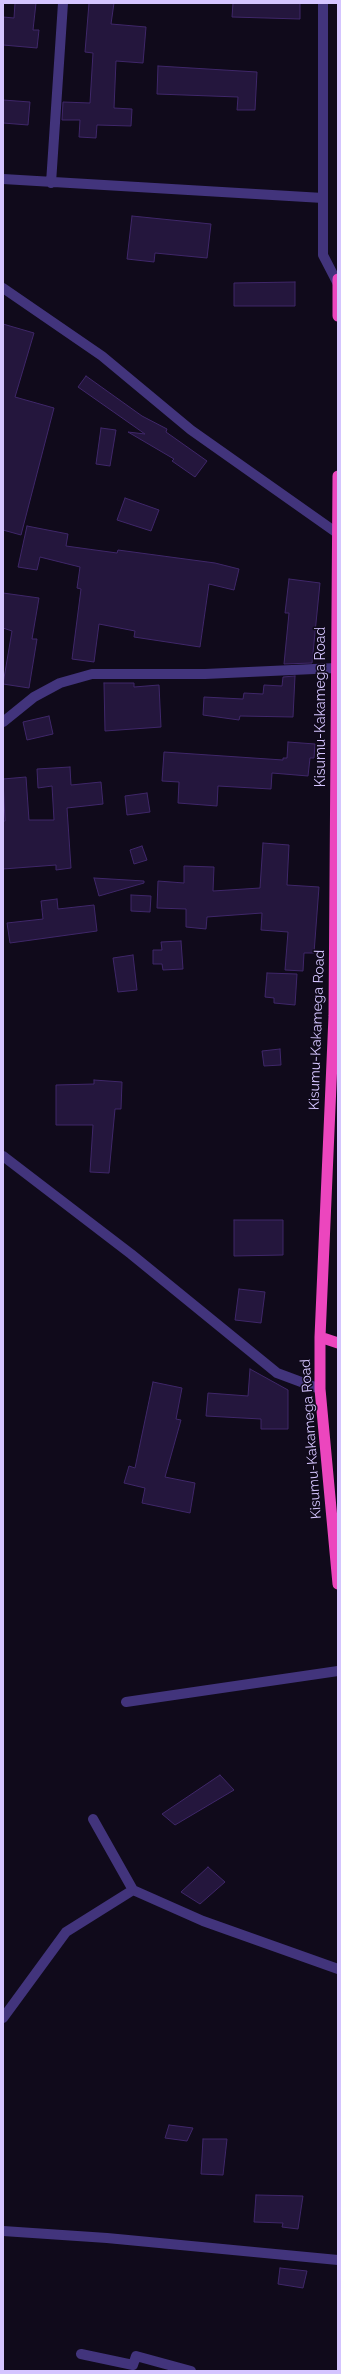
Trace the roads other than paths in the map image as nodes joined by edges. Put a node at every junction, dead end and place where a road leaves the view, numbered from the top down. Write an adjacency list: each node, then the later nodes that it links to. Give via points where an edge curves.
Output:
1 (63, 3): 4 (street)
2 (323, 3): 5 (street)
3 (3, 179): 4 (street)
4 (51, 183): 5 (street)
5 (323, 198): 7 (street, via 323,255)
6 (338, 279): 7 (highway)
7 (338, 284): 9 (highway)
8 (3, 288): 11 (street, via 102,356 191,430)
9 (338, 316)
10 (338, 476): 11 (highway, Kisumu-Kakamega Road)
11 (337, 534): 12 (highway, Kisumu-Kakamega Road)
12 (336, 668): 13 (street, via 205,674 92,674 60,683 34,697); 15 (highway, Kisumu-Kakamega Road, via 334,1016)
13 (3, 722)
14 (3, 1156): 17 (street, via 131,1254 277,1373)
15 (320, 1337): 16 (highway); 17 (highway, Kisumu-Kakamega Road)
16 (338, 1343)
17 (320, 1389): 18 (highway, Kisumu-Kakamega Road)
18 (338, 1584)
19 (338, 1671): 20 (street)
20 (126, 1702)
21 (93, 1819): 22 (street)
22 (133, 1890): 23 (street, via 203,1921); 24 (street, via 66,1932)
23 (338, 1969)
24 (3, 2018)
25 (3, 2230): 26 (street)
26 (338, 2260)
27 (81, 2354): 28 (street, via 134,2365 136,2356)
28 (191, 2371)

